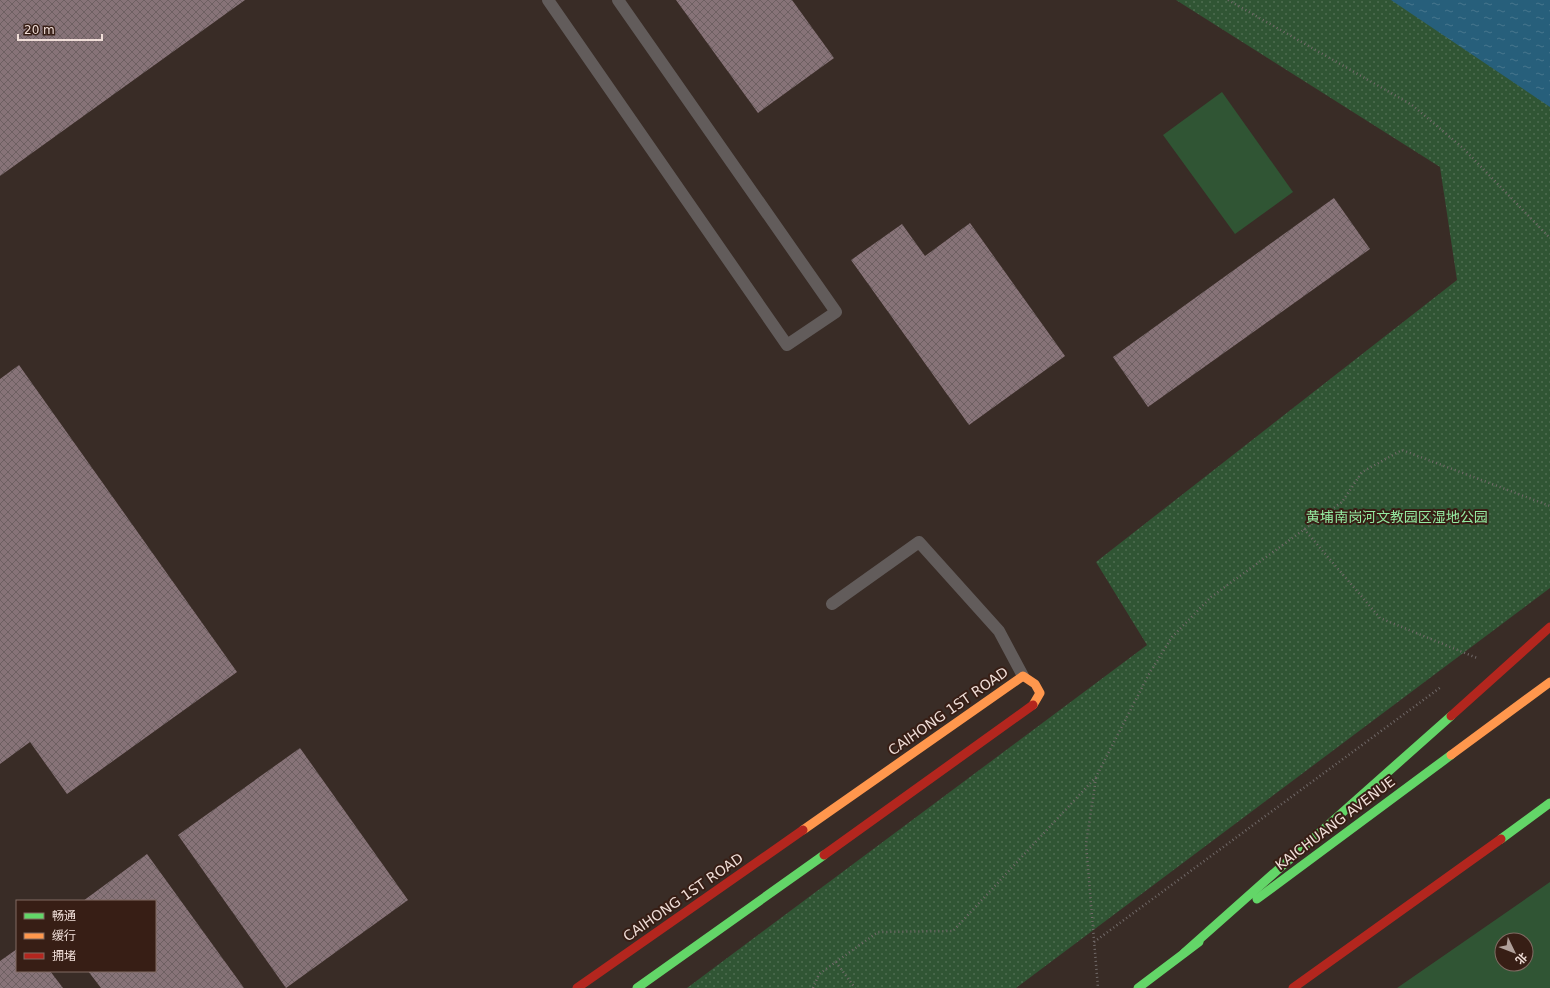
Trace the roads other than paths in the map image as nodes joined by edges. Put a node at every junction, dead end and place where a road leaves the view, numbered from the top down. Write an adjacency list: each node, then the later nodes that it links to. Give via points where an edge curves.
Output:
1 (548, 0): 2 (lane, via 787,345 836,312)
2 (618, 0)
3 (832, 604): 5 (lane, via 918,542 999,631)
4 (1550, 627): 8 (main road)
5 (1023, 676): 9 (main road, CAIHONG 1ST ROAD); 10 (main road, CAIHONG 1ST ROAD, via 1033,681 1040,693 1032,707)
6 (1550, 682): 8 (main road, KAICHUANG AVENUE)
7 (1550, 803): 12 (main road)
8 (1184, 953): 11 (main road, KAICHUANG AVENUE)
9 (577, 988)
10 (637, 988)
11 (1138, 988)
12 (1293, 988)

